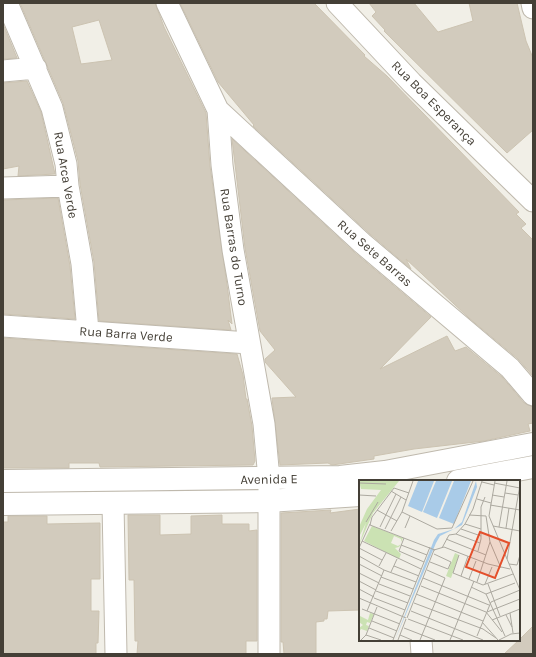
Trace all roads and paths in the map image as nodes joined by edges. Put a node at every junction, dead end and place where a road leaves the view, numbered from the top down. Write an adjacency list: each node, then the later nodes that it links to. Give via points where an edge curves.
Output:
1 (7, 3): 6 (street, Rua Arca Verde)
2 (167, 3): 8 (street, Rua Barras do Turno)
3 (337, 3): 11 (street, Rua Boa Esperança, via 412,83)
4 (532, 3): 5 (street)
5 (533, 8)
6 (36, 68): 7 (street); 9 (street, Rua Arca Verde, via 52,108 66,164)
7 (3, 71)
8 (218, 110): 14 (street, Rua Barras do Turno, via 233,250); 15 (street, Rua Sete Barras, via 362,243 510,368)
9 (68, 186): 10 (street); 13 (street, Rua Arca Verde, via 82,264)
10 (3, 188)
11 (533, 200)
12 (3, 326): 13 (street, Rua Barra Verde)
13 (88, 331): 14 (street, Rua Barra Verde)
14 (249, 344): 18 (street, Rua Barras do Turno, via 264,424)
15 (533, 395)
16 (533, 444): 18 (street, Avenida E, via 385,472 340,477)
17 (533, 466): 19 (street)
18 (269, 479): 20 (street, Avenida E); 22 (street, Rua Barras do Turno)
19 (463, 480)
20 (3, 481)
21 (359, 495): 22 (street, Avenida E)
22 (268, 501): 24 (street, Avenida E); 27 (street, Rua Barras do Turno)
23 (3, 504): 24 (street, Avenida E)
24 (113, 504): 26 (street)
25 (422, 641): 28 (street)
26 (116, 654)
27 (269, 654)
28 (422, 654)

